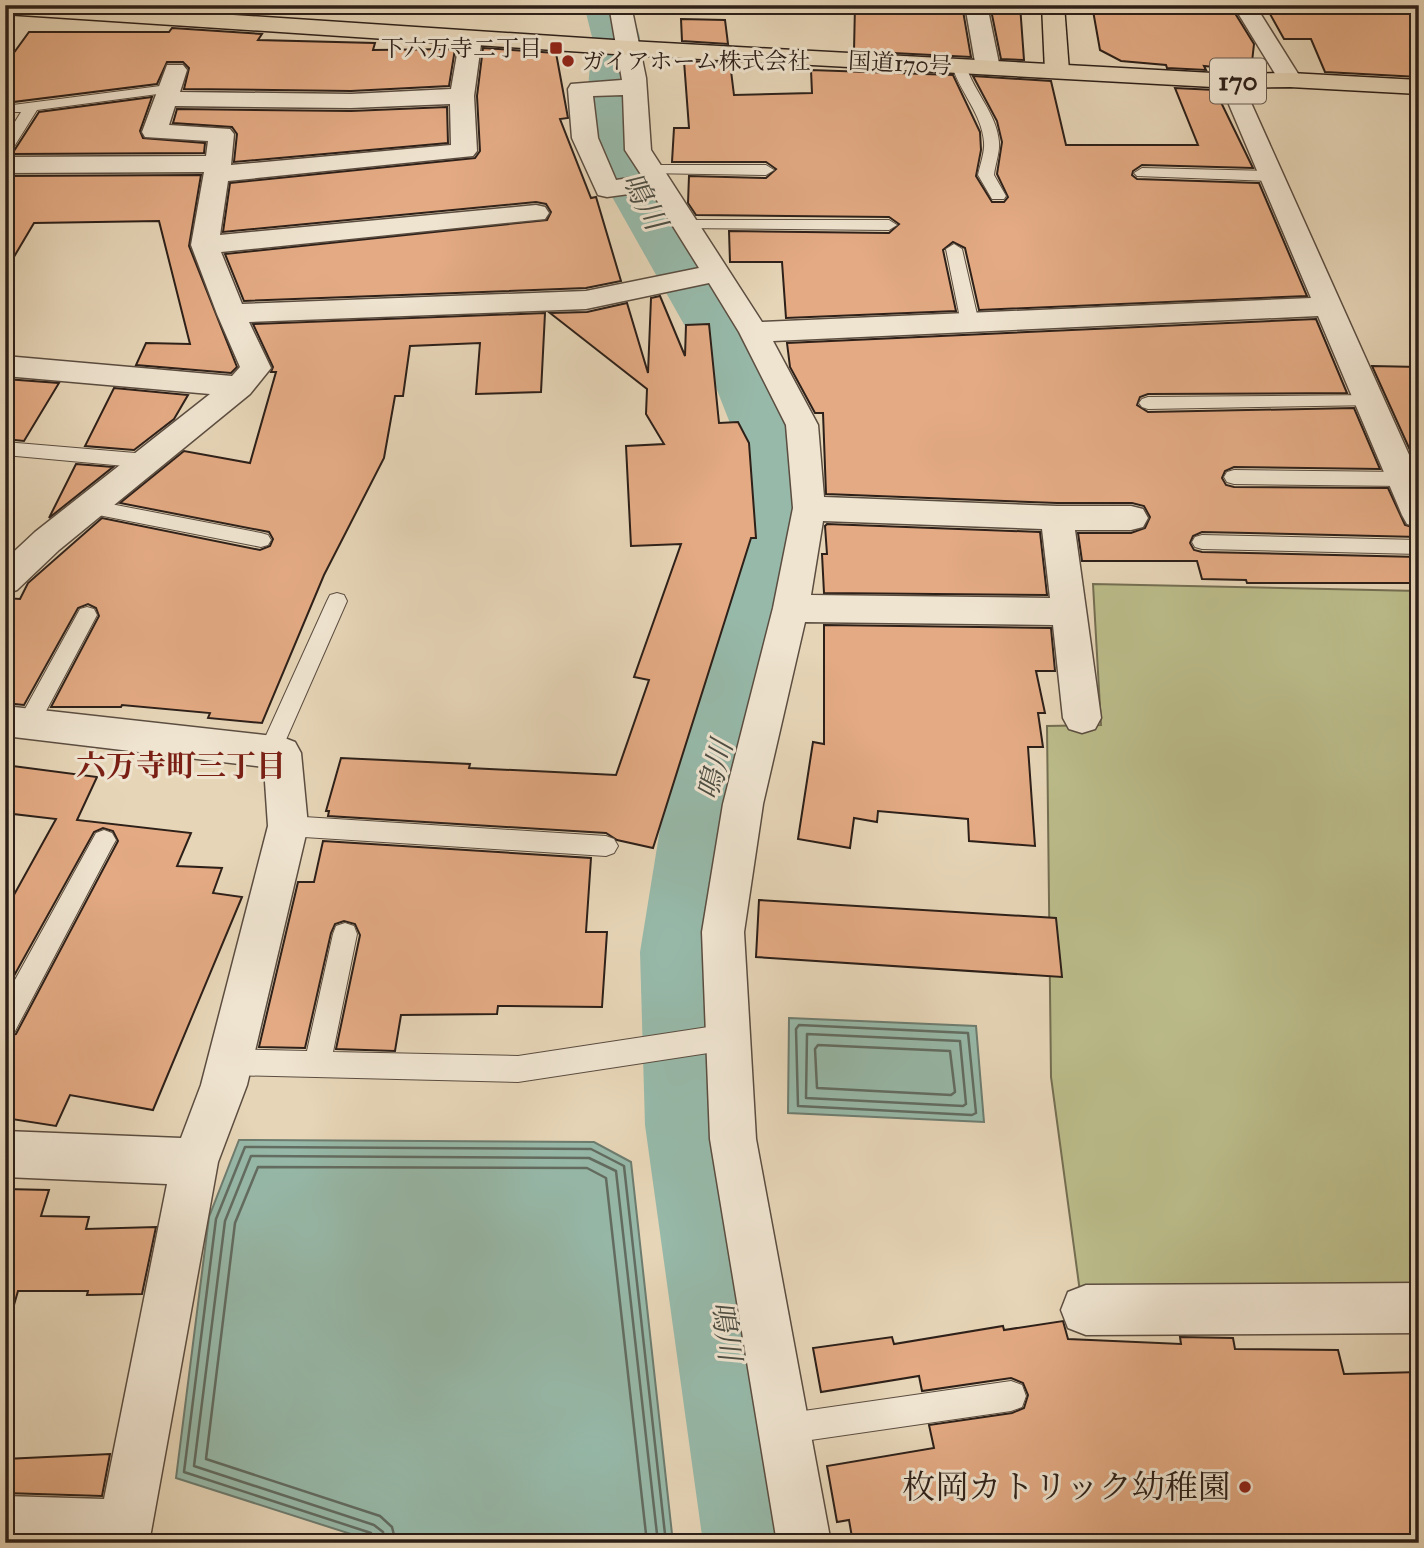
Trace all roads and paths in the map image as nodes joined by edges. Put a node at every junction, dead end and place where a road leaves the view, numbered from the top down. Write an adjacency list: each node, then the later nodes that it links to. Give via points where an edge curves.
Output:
1 (620, 5): 8 (street)
2 (976, 5): 10 (street)
3 (1053, 5): 11 (main road)
4 (1244, 5): 12 (street)
5 (5, 7): 6 (main road, 国道170号 / 170)
6 (132, 10): 7 (main road, 国道170号 / 170)
7 (471, 37): 8 (main road, 国道170号 / 170); 17 (street)
8 (616, 47): 9 (main road, 国道170号 / 170); 15 (street)
9 (960, 66): 10 (main road, 国道170号 / 170); 27 (lane, via 985,117 992,143 986,175)
10 (988, 68): 11 (main road, 国道170号 / 170)
11 (1057, 71): 13 (main road, 国道170号 / 170)
12 (1290, 80): 13 (main road, 国道170号 / 170); 16 (main road, 国道170号 / 170)
13 (1231, 81): 26 (street)
14 (169, 86): 17 (street, via 351,101); 18 (lane); 22 (street, via 154,132 220,134)
15 (635, 87): 25 (street, via 638,150); 25 (street, via 580,89 585,138 607,189)
16 (1419, 87)
17 (462, 96): 22 (street, via 464,151)
18 (32, 106): 19 (lane); 20 (lane)
19 (9, 109)
20 (5, 150)
21 (5, 165): 22 (street)
22 (217, 169): 31 (street)
23 (766, 170): 25 (lane)
24 (1142, 173): 26 (lane)
25 (654, 176): 29 (street)
26 (1272, 176): 34 (street)
27 (998, 196)
28 (536, 213): 31 (street)
29 (686, 225): 30 (lane); 33 (street)
30 (888, 225)
31 (205, 245): 35 (street)
32 (954, 249): 36 (lane)
33 (718, 273): 35 (street, via 586,300); 37 (street)
34 (1329, 306): 36 (street); 40 (street)
35 (230, 314): 39 (street, via 256,368)
36 (970, 323): 37 (street)
37 (754, 332): 47 (street, via 802,425)
38 (5, 366): 39 (street)
39 (239, 387): 43 (street)
40 (1370, 401): 41 (lane); 45 (street)
41 (1148, 403)
42 (5, 448): 43 (lane)
43 (147, 461): 46 (street)
44 (1234, 477): 45 (lane)
45 (1403, 479): 48 (street)
46 (90, 507): 52 (lane); 53 (street)
47 (809, 508): 49 (street); 58 (street)
48 (1419, 515)
49 (1057, 518): 50 (street); 59 (street)
50 (1131, 518)
51 (5, 539): 53 (street)
52 (261, 540)
53 (47, 541): 56 (street)
54 (1202, 542): 55 (lane)
55 (1419, 547)
56 (5, 580)
57 (337, 601): 63 (lane)
58 (792, 608): 59 (street); 69 (street, via 743,804 723,932)
59 (1070, 612): 61 (street)
60 (87, 615): 62 (lane)
61 (1082, 718)
62 (17, 722): 63 (street)
63 (270, 751): 64 (street, via 282,752)
64 (288, 826): 66 (lane); 70 (street)
65 (104, 840): 68 (lane)
66 (606, 846)
67 (345, 933): 71 (lane)
68 (5, 1024)
69 (717, 1038): 71 (lane, via 518,1069); 77 (street)
70 (229, 1062): 71 (lane); 73 (street)
71 (317, 1065)
72 (5, 1154): 73 (street)
73 (195, 1162): 79 (street)
74 (1419, 1308): 75 (street)
75 (1086, 1310)
76 (1011, 1396): 77 (lane)
77 (783, 1429): 80 (street)
78 (5, 1524): 79 (street)
79 (123, 1535)
80 (804, 1543)

